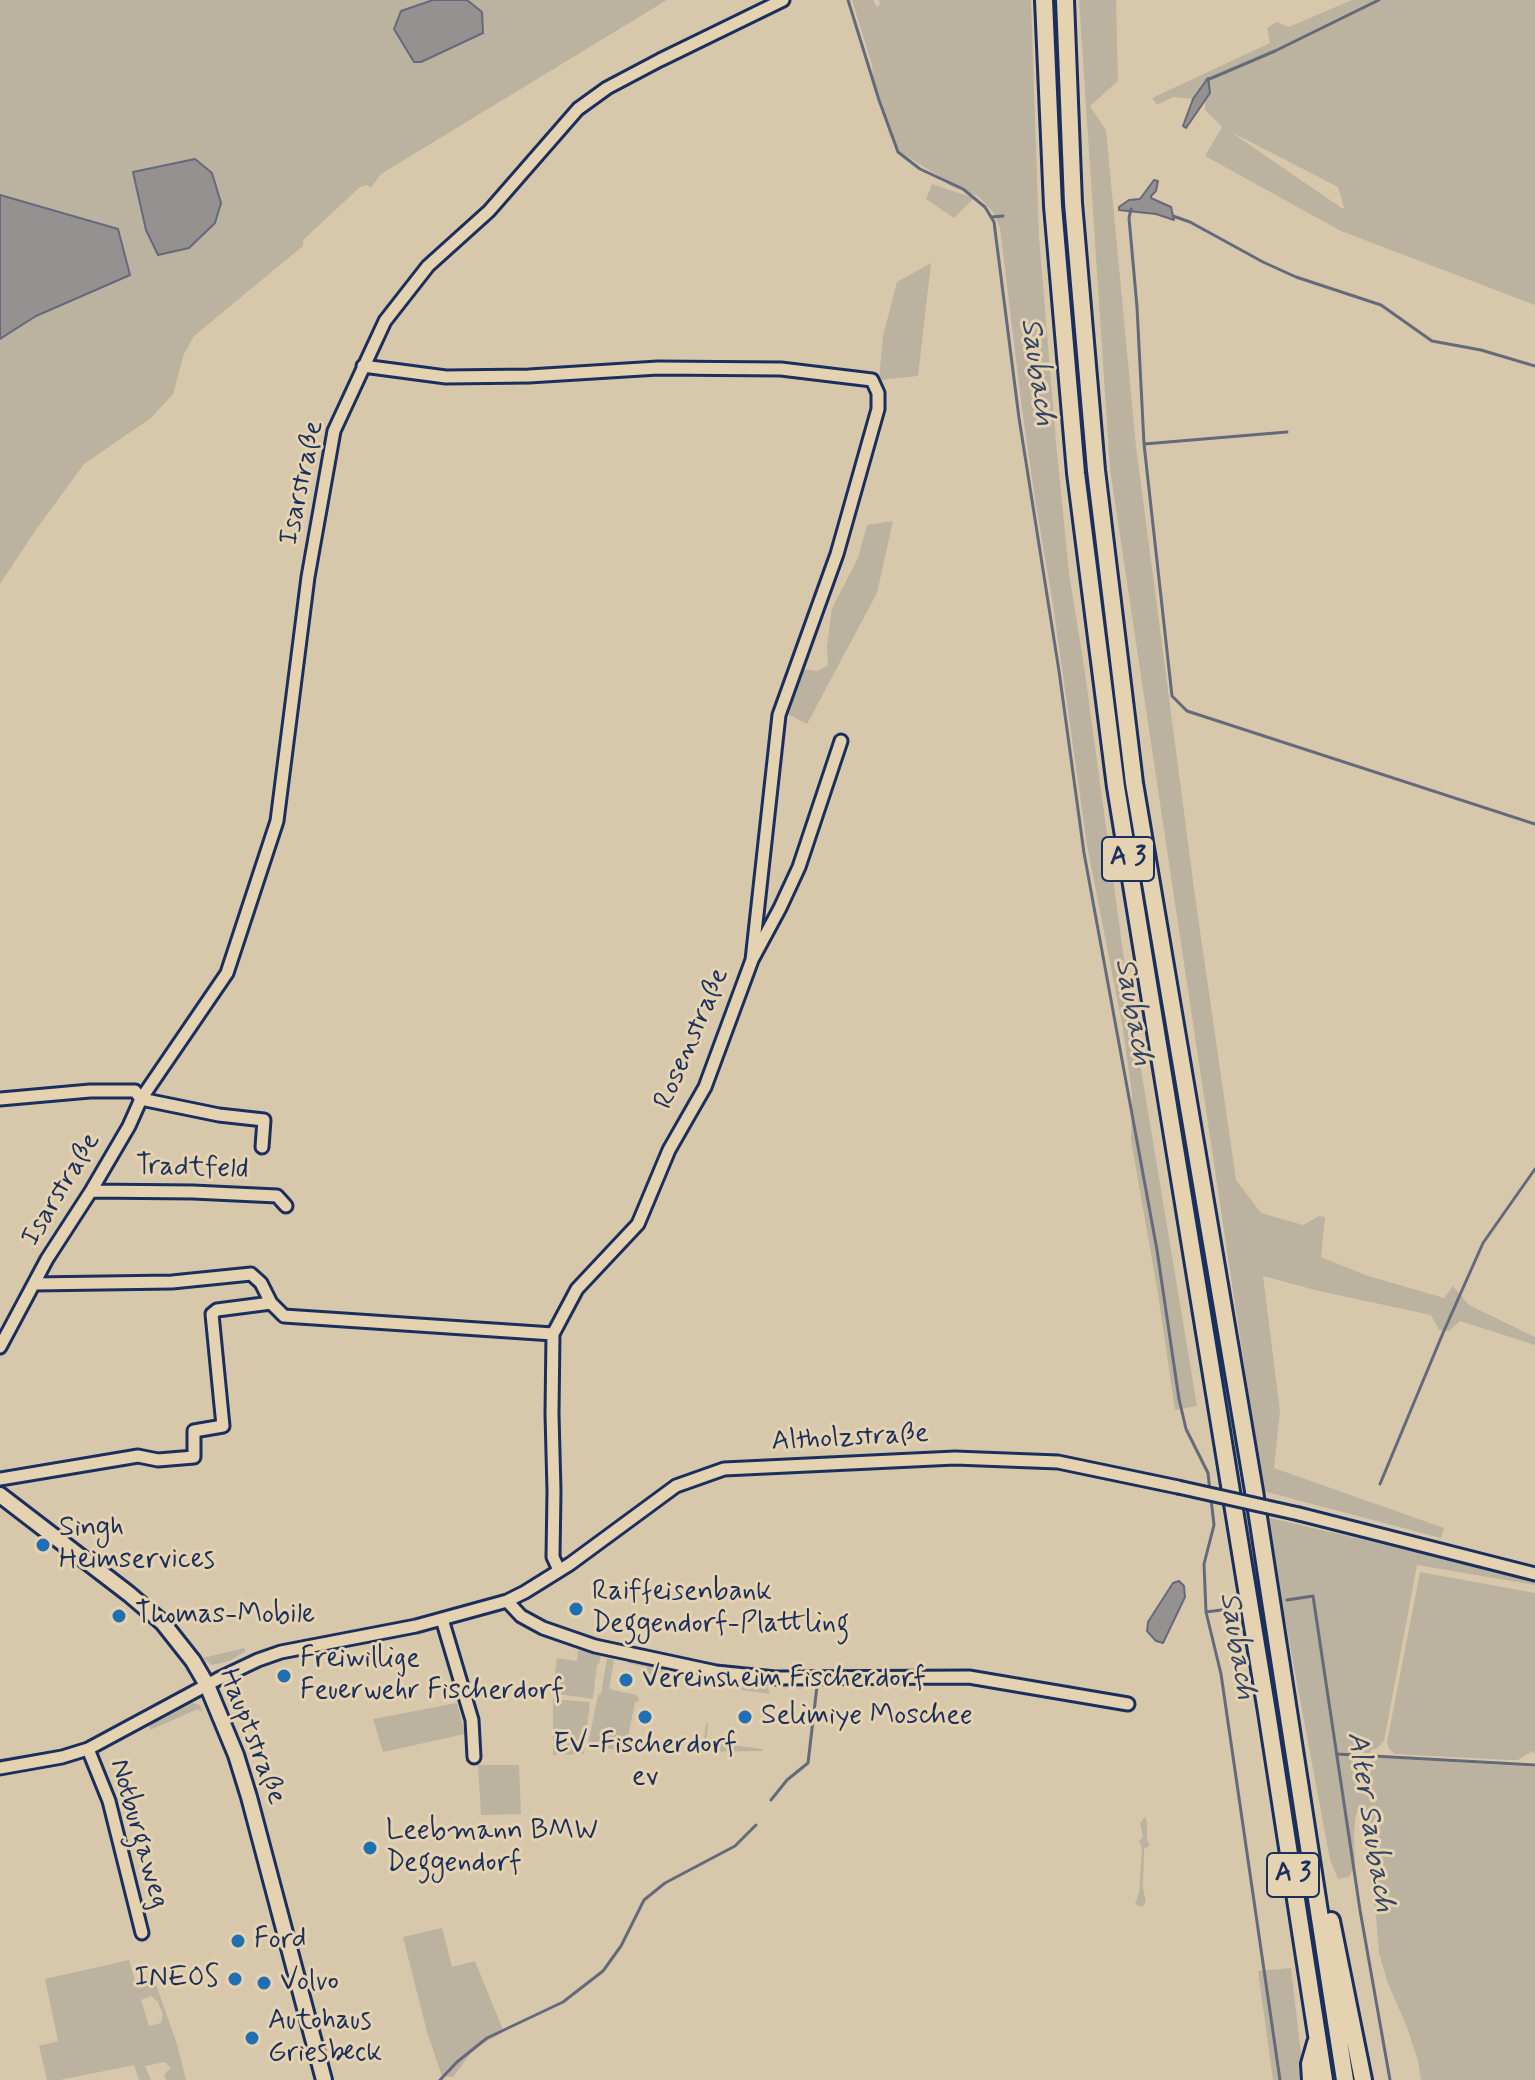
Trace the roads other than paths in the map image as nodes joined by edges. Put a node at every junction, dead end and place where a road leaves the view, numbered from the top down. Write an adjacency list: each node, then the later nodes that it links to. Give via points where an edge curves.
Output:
1 (783, 0): 4 (street, Isarstraße, via 607,88 578,109 489,211 428,266 385,321)
2 (1044, 0): 29 (highway, A 3, via 1053,206 1076,473 1116,787)
3 (1065, 0): 27 (highway, A 3, via 1073,203 1094,454 1134,783)
4 (363, 366): 6 (street, via 446,377 658,368 781,369 872,380 878,409 837,554 779,715); 8 (street, Isarstraße, via 334,431 308,577 277,821 227,973)
5 (841, 741): 6 (street, Rosenstraße, via 799,867)
6 (752, 960): 14 (street, Rosenstraße, via 705,1087 669,1150 638,1224 577,1289)
7 (0, 1099): 8 (street, via 90,1091 135,1091)
8 (141, 1099): 9 (street, via 264,1120); 10 (street, Isarstraße)
9 (262, 1147)
10 (91, 1191): 11 (street, Tradtfeld, via 277,1196); 12 (street, Isarstraße)
11 (286, 1206)
12 (34, 1284): 13 (street, via 172,1282 251,1274); 15 (street, Isarstraße)
13 (271, 1303): 14 (street, via 284,1316 297,1318); 16 (street, via 212,1314 223,1426 194,1431 194,1457 138,1456)
14 (553, 1334): 18 (street, Rosenstraße, via 553,1557)
15 (0, 1347)
16 (0, 1479)
17 (0, 1495): 22 (main road, Hauptstraße, via 163,1623)
18 (559, 1570): 19 (street, Altholzstraße, bridge, via 676,1486 724,1469 955,1458 1058,1462 1299,1514); 20 (street, Altholzstraße)
19 (1535, 1574)
20 (507, 1601): 21 (street, Altholzstraße); 23 (street, via 543,1628 595,1646 716,1672 775,1678 969,1677)
21 (442, 1619): 22 (street, Altholzstraße, via 281,1652); 25 (street, via 472,1720)
22 (207, 1685): 24 (street, Altholzstraße); 30 (main road, Hauptstraße, via 249,1797)
23 (1128, 1704)
24 (88, 1749): 26 (street, Altholzstraße); 28 (street, Notburgaweg, via 109,1801)
25 (474, 1757)
26 (0, 1768)
27 (1311, 1859): 33 (highway, A 3); 34 (highway, A 3, via 1325,1892)
28 (142, 1933)
29 (1318, 2038): 31 (highway, A 3); 32 (highway, A 3)
30 (324, 2080)
31 (1311, 2080)
32 (1324, 2080)
33 (1345, 2080)
34 (1363, 2080)

